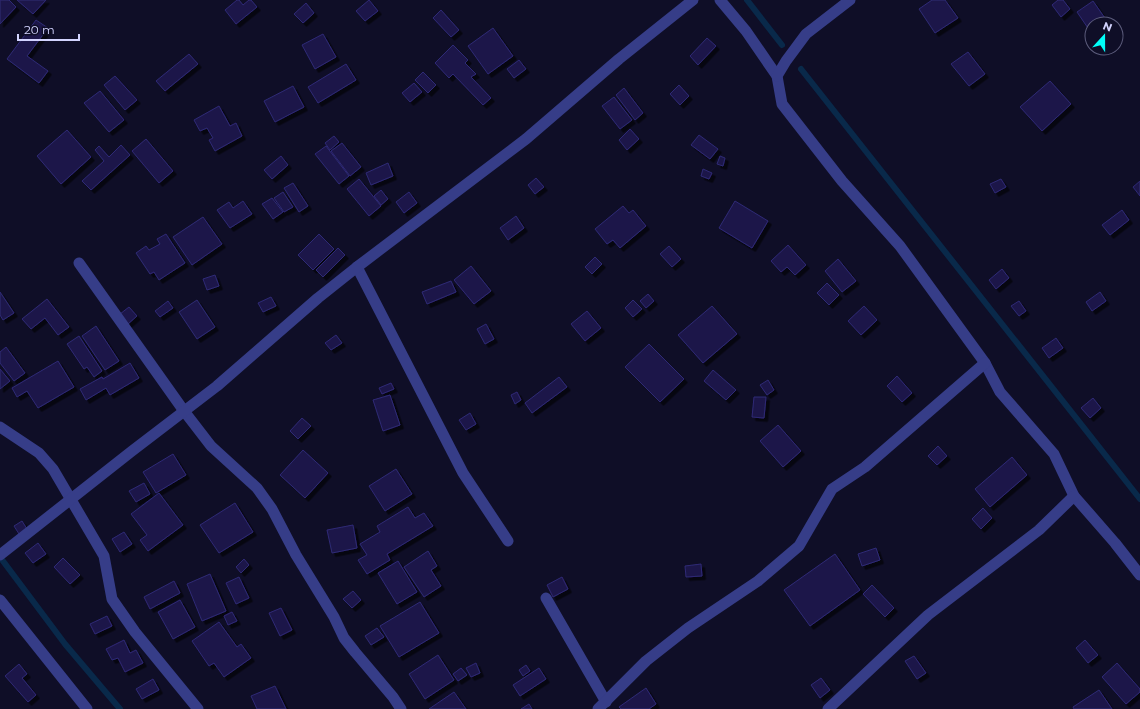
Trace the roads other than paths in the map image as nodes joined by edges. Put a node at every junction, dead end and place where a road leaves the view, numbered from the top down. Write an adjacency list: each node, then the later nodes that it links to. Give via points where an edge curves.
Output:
1 (693, 0): 6 (street, via 526,138)
2 (720, 0): 4 (street, via 746,31)
3 (850, 0): 4 (street, via 806,34)
4 (777, 76): 7 (street, via 782,104 842,181 900,246)
5 (80, 263): 8 (street)
6 (358, 267): 8 (street, via 318,298 217,386); 12 (street, via 463,472)
7 (985, 364): 10 (street, via 1000,392 1054,454); 17 (street, via 865,467 832,489 799,546 758,581 688,628 646,661)
8 (184, 410): 11 (street); 20 (street, via 211,446 257,488 272,508 344,638)
9 (0, 427): 11 (street, via 39,453 53,469)
10 (1074, 496): 14 (street); 21 (street, via 1039,530 928,615)
11 (70, 500): 13 (street); 19 (street, via 104,556 112,599 135,632)
12 (508, 541)
13 (2, 553)
14 (1140, 575)
15 (546, 598): 17 (street)
16 (0, 600): 18 (street)
17 (602, 706)
18 (87, 709)
19 (198, 709)
20 (401, 709)
21 (828, 709)

